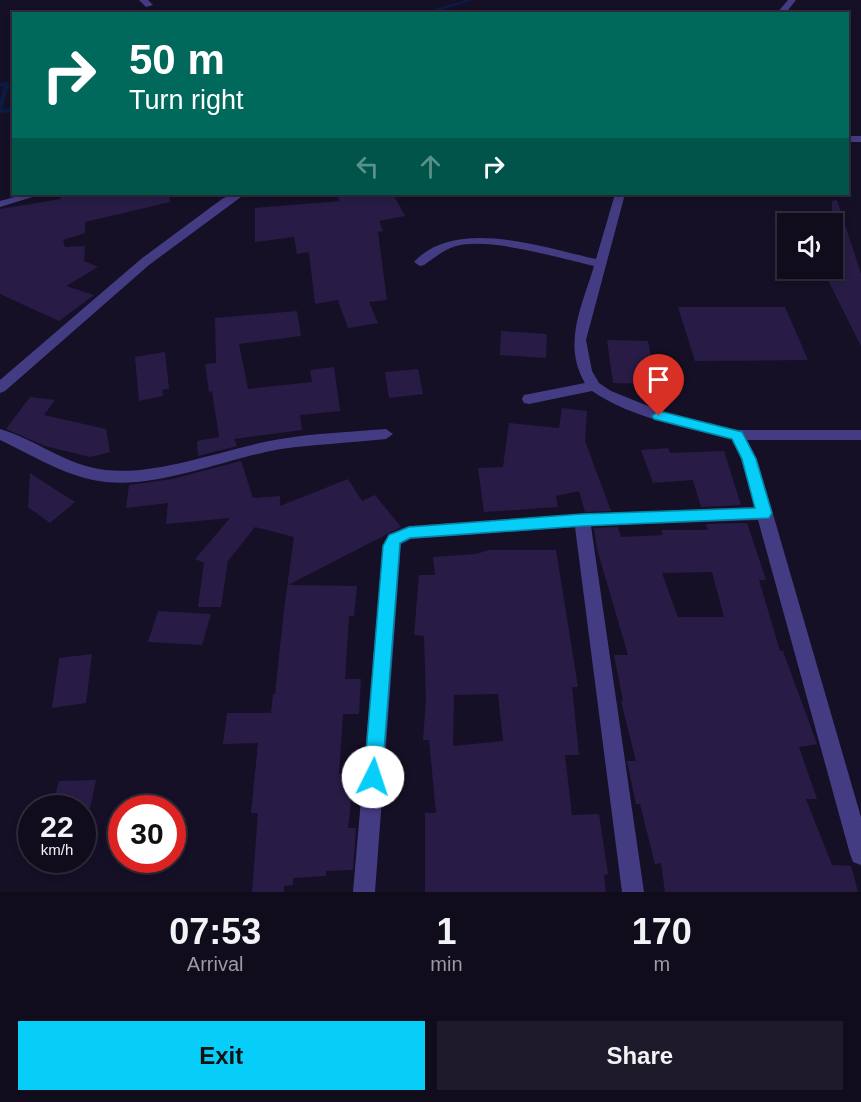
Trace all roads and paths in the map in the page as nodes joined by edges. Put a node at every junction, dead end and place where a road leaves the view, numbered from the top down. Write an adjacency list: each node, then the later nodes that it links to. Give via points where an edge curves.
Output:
1 (792, 0): 2 (street)
2 (782, 12)
3 (33, 195): 6 (street)
4 (238, 195): 10 (street, via 145,262)
5 (620, 195): 8 (street)
6 (0, 204)
7 (420, 262): 8 (street, via 457,242 480,242)
8 (599, 263): 9 (street, via 579,340 585,371)
9 (594, 386): 11 (street); 14 (street, via 659,416)
10 (0, 388)
11 (529, 399)
12 (0, 434): 13 (street, via 79,471 134,476 281,444)
13 (386, 434)
14 (737, 435): 15 (street); 16 (street, via 749,459)
15 (861, 435)
16 (764, 513): 17 (street); 18 (street)
17 (582, 520): 19 (street, via 409,533 394,539); 20 (street)
18 (861, 854)
19 (364, 892)
20 (633, 892)

